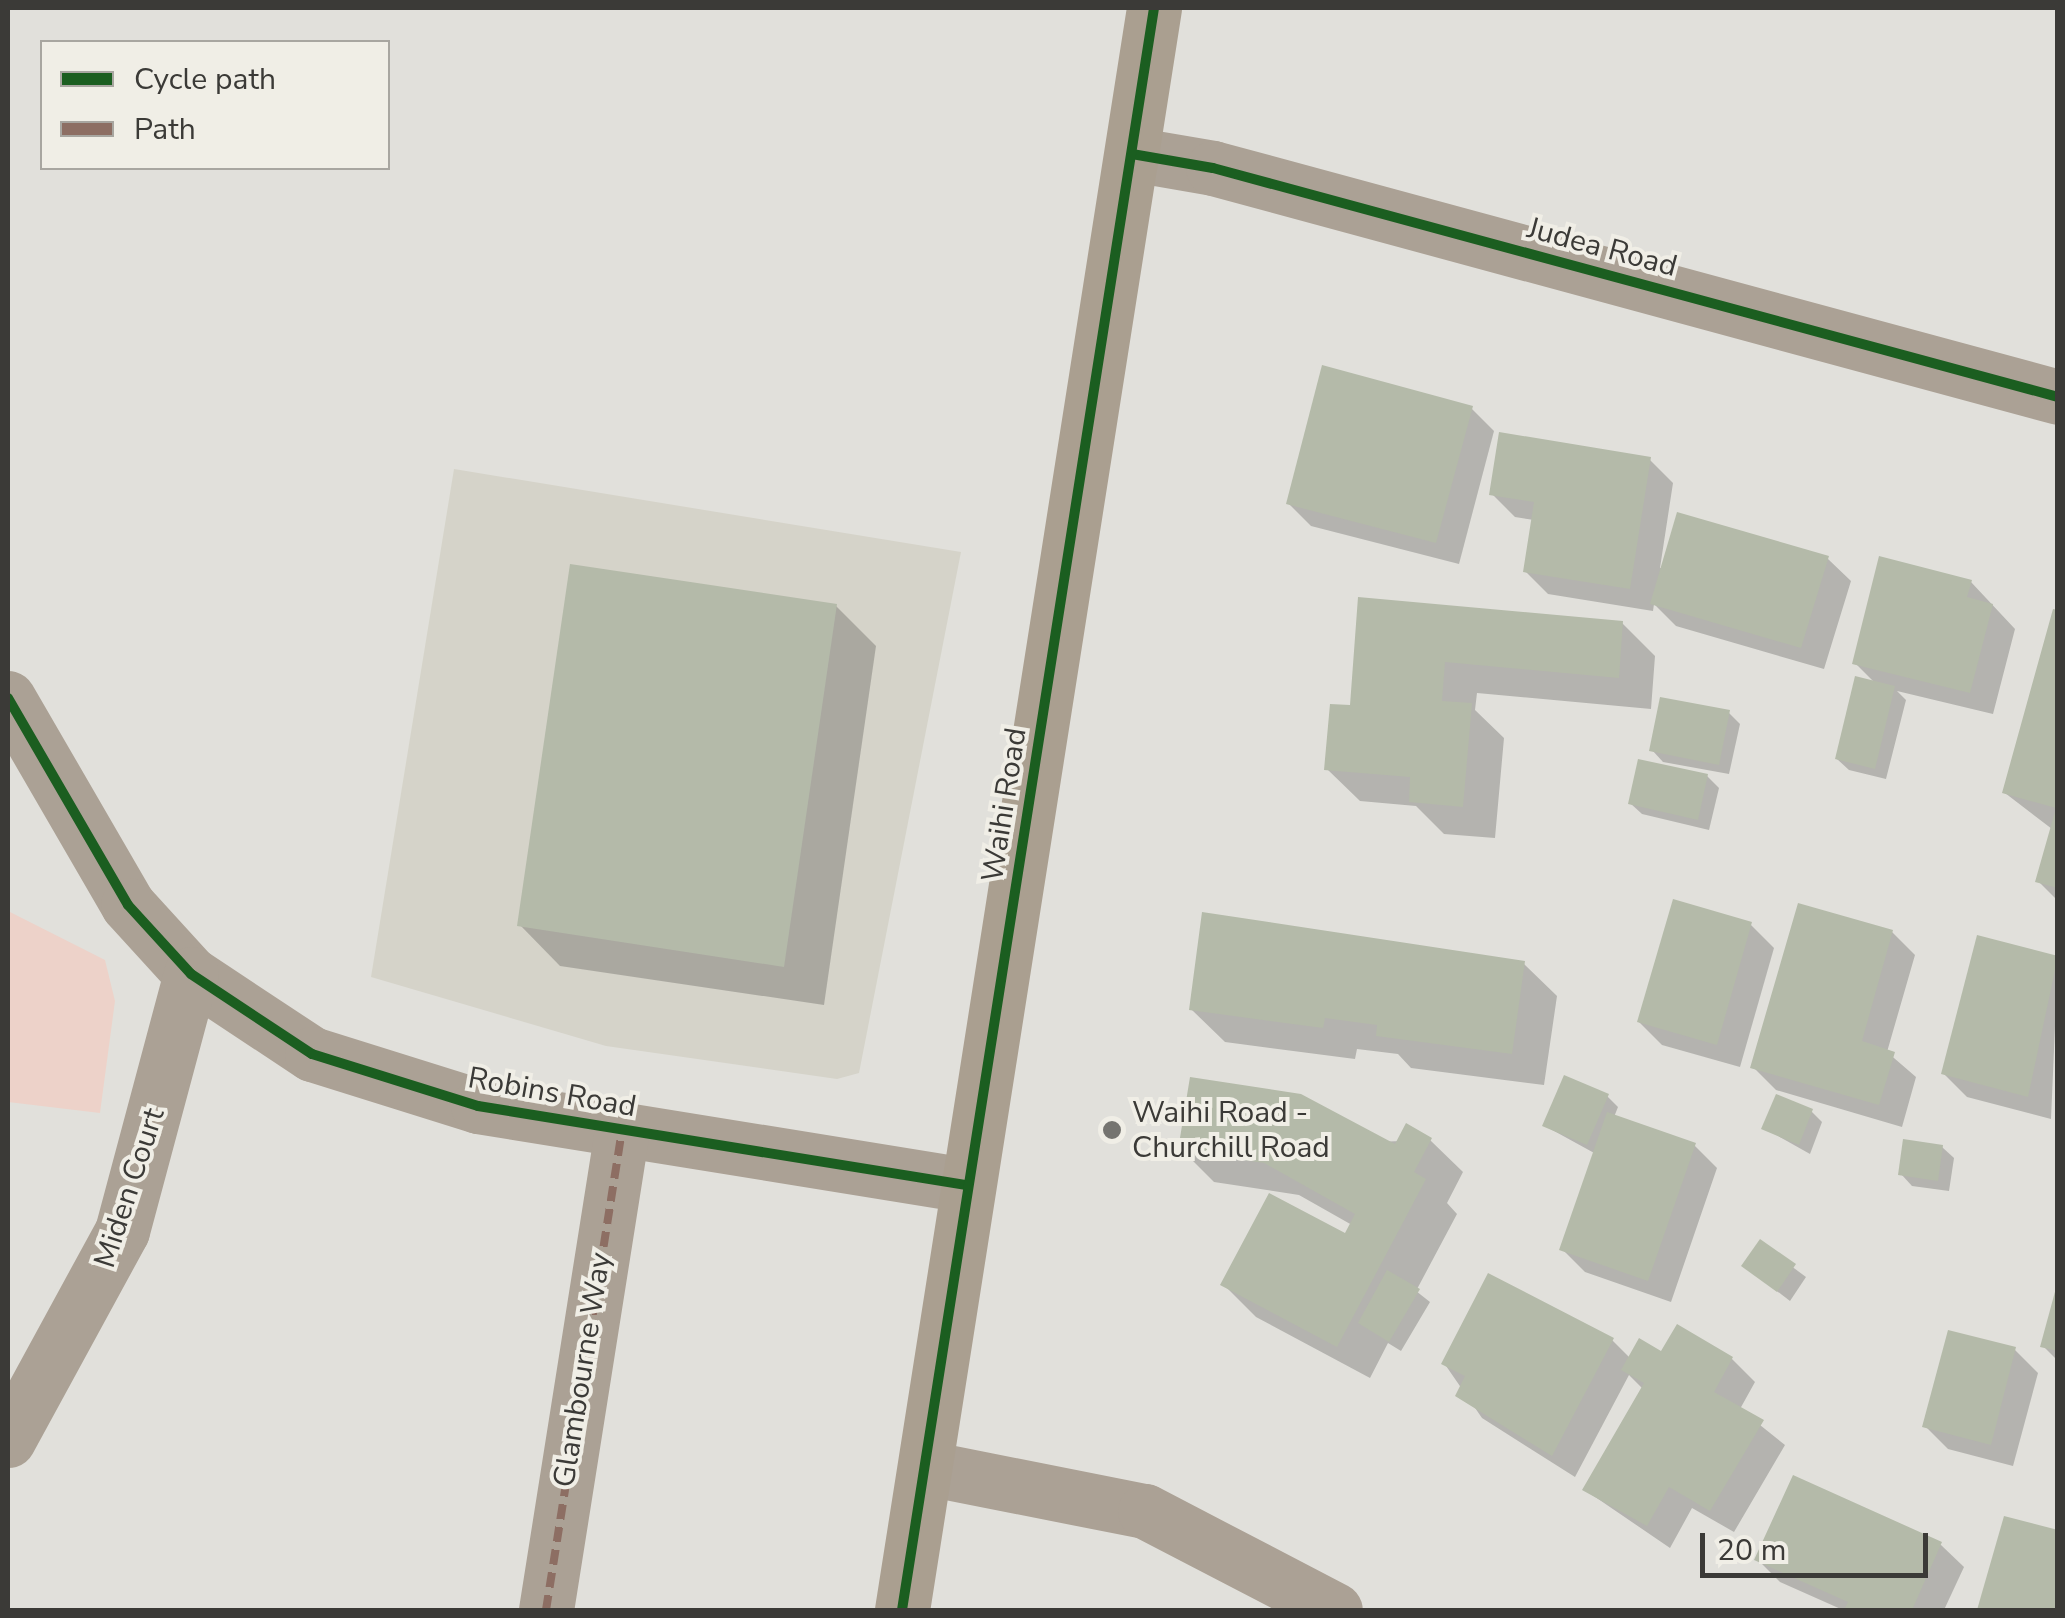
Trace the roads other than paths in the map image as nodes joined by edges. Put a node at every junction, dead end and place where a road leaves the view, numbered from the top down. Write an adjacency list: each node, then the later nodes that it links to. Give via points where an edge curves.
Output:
1 (1154, 8): 2 (main road, Waihi Road)
2 (1132, 154): 3 (street, Judea Road, via 1213,168); 7 (main road, Waihi Road)
3 (2058, 398)
4 (8, 698): 5 (street, Robins Road, via 97,859)
5 (191, 974): 6 (street, Robins Road, via 358,1074 419,1094); 8 (street, Miden Court, via 122,1231)
6 (622, 1130): 7 (street, Robins Road); 10 (street, Glambourne Way)
7 (968, 1185): 9 (main road, Waihi Road)
8 (8, 1440)
9 (927, 1468): 11 (main road, Waihi Road); 12 (street, via 1145,1511)
10 (546, 1610)
11 (902, 1610)
12 (1335, 1610)

